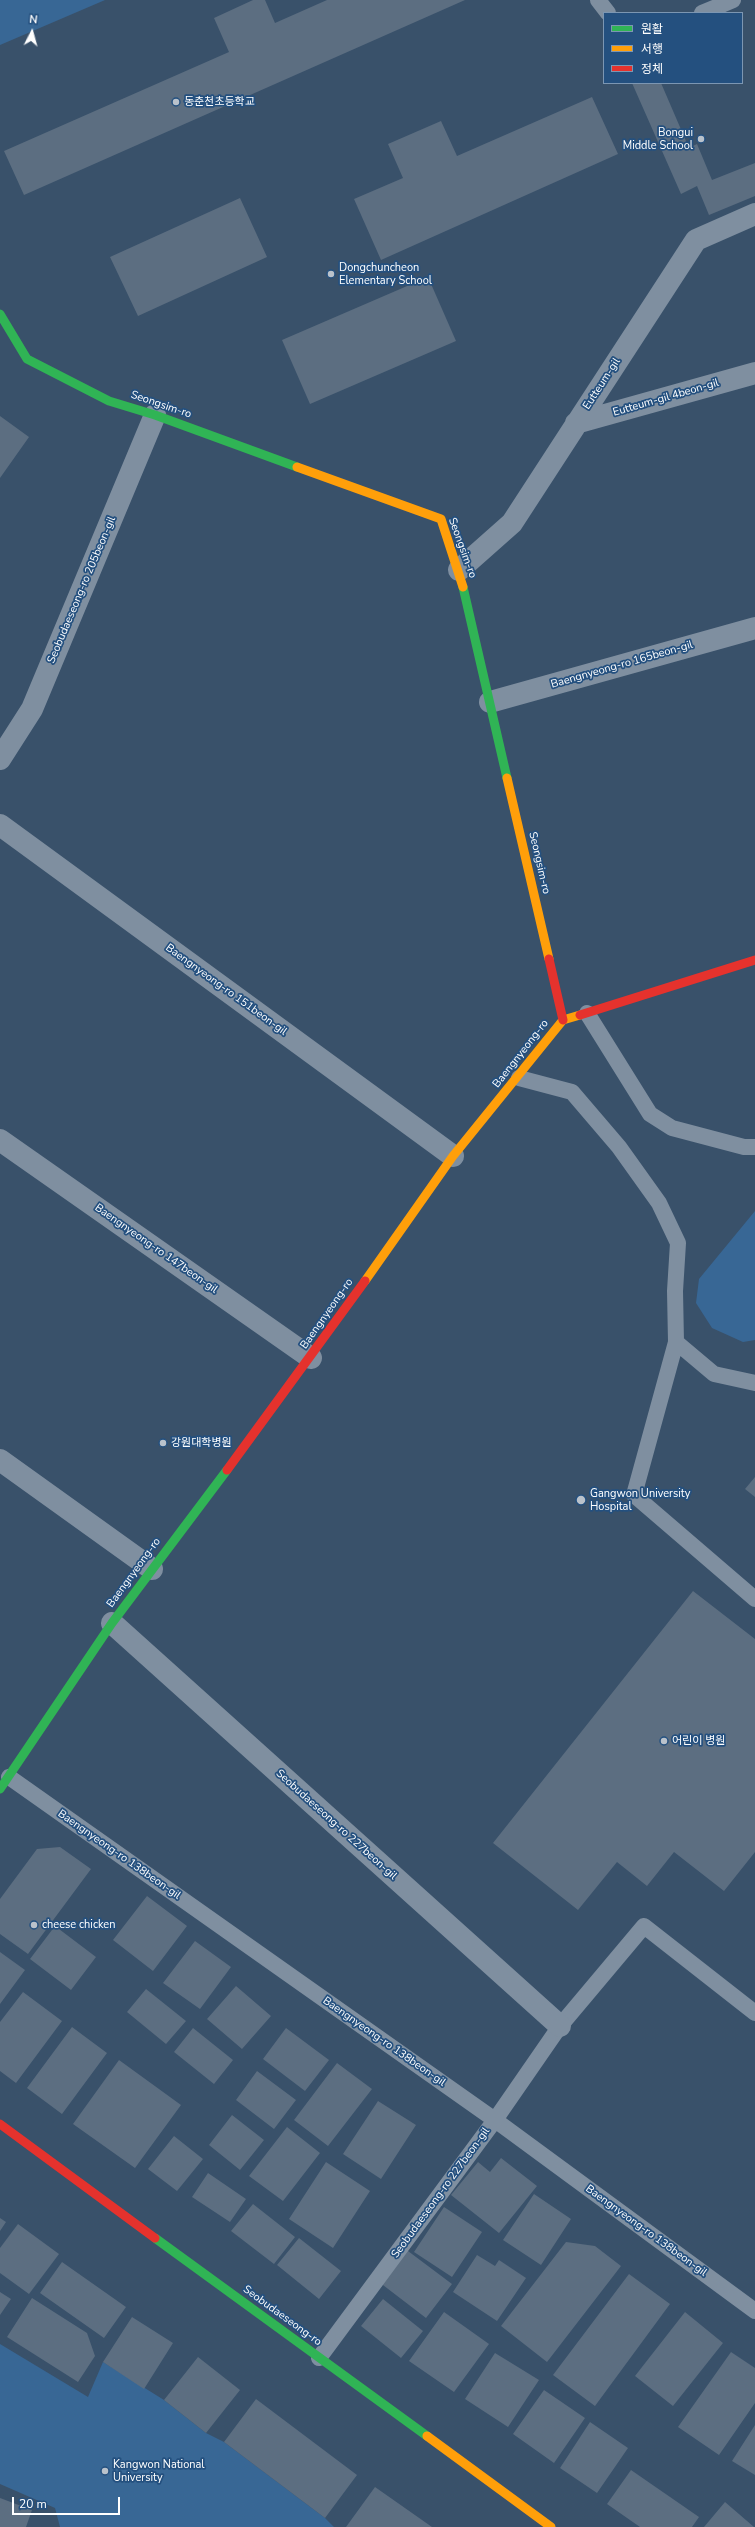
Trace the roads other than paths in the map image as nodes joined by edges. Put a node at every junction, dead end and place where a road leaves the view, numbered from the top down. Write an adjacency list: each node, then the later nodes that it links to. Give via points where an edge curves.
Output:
1 (598, 0): 3 (lane)
2 (733, 0): 4 (lane)
3 (607, 12)
4 (704, 12)
5 (755, 214): 9 (street, Eutteum-gil, via 696,240)
6 (0, 314): 8 (street, Seongsim-ro, via 27,359 109,401)
7 (755, 373): 9 (street, Eutteum-gil 4beon-gil)
8 (156, 415): 10 (street, Seongsim-ro, via 441,519); 13 (street, Seobudaeseong-ro 205beon-gil, via 32,709)
9 (576, 423): 10 (street, Eutteum-gil, via 512,523)
10 (459, 570): 12 (street, Seongsim-ro)
11 (755, 628): 12 (street, Baengnyeong-ro 165beon-gil)
12 (490, 702): 17 (street, Seongsim-ro)
13 (0, 759)
14 (0, 825): 21 (street, Baengnyeong-ro 151beon-gil)
15 (755, 960): 16 (street, Baengnyeong-ro)
16 (587, 1013): 17 (street, Baengnyeong-ro); 20 (lane, via 650,1114 672,1128 744,1147)
17 (563, 1020): 18 (street, Baengnyeong-ro)
18 (519, 1078): 21 (street, Baengnyeong-ro); 22 (lane, via 572,1092 619,1147 659,1203 678,1243 675,1291)
19 (0, 1140): 23 (street, Baengnyeong-ro 147beon-gil)
20 (755, 1147)
21 (453, 1156): 23 (street, Baengnyeong-ro)
22 (676, 1342): 24 (lane, via 714,1374); 27 (lane, via 634,1495)
23 (311, 1358): 26 (street, Baengnyeong-ro)
24 (755, 1383)
25 (0, 1460): 26 (street)
26 (152, 1569): 28 (street, Baengnyeong-ro)
27 (755, 1599)
28 (112, 1623): 29 (street, Baengnyeong-ro); 31 (street, Seobudaeseong-ro 227beon-gil)
29 (3, 1779): 32 (lane, Baengnyeong-ro 138beon-gil)
30 (755, 2013): 31 (lane, Seobudaeseong-ro 227beon-gil, via 644,1926)
31 (560, 2026): 32 (lane, Seobudaeseong-ro 227beon-gil)
32 (495, 2120): 34 (lane, Baengnyeong-ro 138beon-gil); 35 (lane, Seobudaeseong-ro 227beon-gil)
33 (0, 2124): 35 (street, Seobudaeseong-ro)
34 (755, 2311)
35 (319, 2358): 36 (street, Seobudaeseong-ro)
36 (552, 2527)

